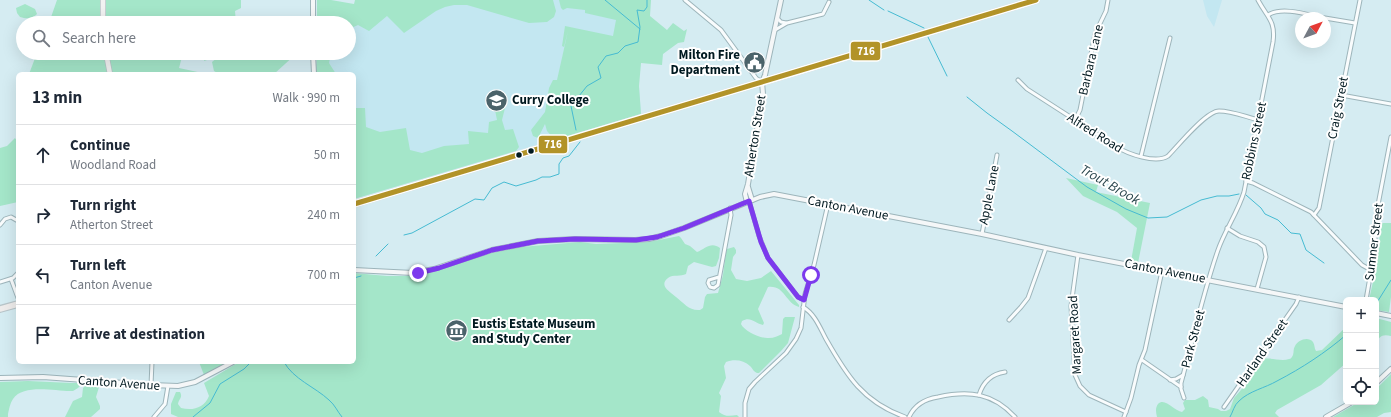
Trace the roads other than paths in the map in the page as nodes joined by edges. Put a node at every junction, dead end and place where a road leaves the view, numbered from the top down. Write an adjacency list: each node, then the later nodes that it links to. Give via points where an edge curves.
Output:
1 (103, 0): 12 (main road)
2 (313, 0): 13 (main road)
3 (686, 0): 25 (street, Atherton Street, via 722,30 756,78)
4 (781, 0): 14 (main road)
5 (1036, 0): 25 (highway)
6 (1108, 0): 28 (street, Barbara Lane, via 1106,11 1095,34 1080,110)
7 (1258, 0): 11 (street, Robbins Street)
8 (1360, 0): 17 (street, Craig Street)
9 (829, 2): 16 (street, via 822,15)
10 (1295, 13): 11 (street, via 1282,11)
11 (1268, 15): 29 (street, Robbins Street, via 1273,26 1274,38)
12 (103, 16)
13 (313, 16)
14 (778, 19): 16 (street); 18 (main road)
15 (1331, 19): 17 (street)
16 (789, 23): 18 (street)
17 (1355, 23): 26 (street, Craig Street)
18 (775, 30): 25 (main road)
19 (1170, 38): 32 (street)
20 (107, 60): 22 (main road)
21 (313, 60): 23 (main road)
22 (110, 72)
23 (314, 72)
24 (1018, 80): 28 (street, Alfred Road, via 1027,89)
25 (762, 82): 34 (main road, Atherton Street, via 763,94 745,194); 35 (highway)
26 (1341, 95): 27 (street); 38 (street, Craig Street, via 1319,208)
27 (1391, 104)
28 (1075, 120): 32 (street, Alfred Road, via 1120,149)
29 (1258, 120): 32 (street, Alfred Road, via 1215,111 1164,158); 33 (street, Robbins Street)
30 (1391, 138): 46 (street, Sumner Street, via 1376,214)
31 (997, 155): 42 (street, Apple Lane)
32 (1141, 156)
33 (1246, 181): 38 (street); 41 (street, Robbins Street, via 1240,204)
34 (749, 201): 36 (main road, Canton Avenue, via 774,194); 37 (main road, Canton Avenue); 57 (street, Atherton Street, via 768,258 798,297)
35 (356, 203)
36 (828, 204): 42 (main road, Canton Avenue); 57 (street)
37 (730, 208): 45 (main road, Canton Avenue, via 684,228 649,239 538,241 492,250 434,270 413,273); 49 (street, via 731,215)
38 (1314, 215): 46 (street, via 1360,264)
39 (16, 220): 40 (street, via 5,219)
40 (0, 224)
41 (1227, 228): 51 (street, Robbins Street); 53 (street, via 1264,247 1266,257)
42 (982, 234): 43 (main road, Canton Avenue)
43 (1046, 248): 44 (main road, Canton Avenue); 64 (street, via 1028,298)
44 (1078, 255): 47 (main road, Canton Avenue); 81 (street, Margaret Road, via 1071,306 1075,376 1087,394)
45 (356, 270)
46 (1371, 270): 56 (street, Sumner Street)
47 (1162, 271): 51 (main road, Canton Avenue); 65 (street)
48 (16, 276): 50 (street)
49 (719, 277): 49 (street, via 718,285 710,287 710,279)
50 (11, 279): 52 (street); 54 (street)
51 (1209, 280): 53 (main road, Canton Avenue); 70 (street, Park Street)
52 (0, 282)
53 (1257, 289): 55 (main road, Canton Avenue)
54 (16, 293)
55 (1299, 297): 59 (main road, Canton Avenue); 80 (street, Harland Street)
56 (1366, 297)
57 (804, 300): 60 (street)
58 (16, 304): 61 (highway)
59 (1343, 306)
60 (803, 307): 83 (street, via 801,328 793,343 749,389 745,400); 84 (street, via 813,315 860,390 879,406)
61 (0, 309)
62 (1379, 314): 63 (main road)
63 (1391, 316)
64 (1009, 320)
65 (1142, 360): 72 (street); 81 (street)
66 (152, 364): 74 (street)
67 (229, 364): 75 (main road, Canton Avenue, via 192,384)
68 (1391, 368): 73 (main road)
69 (1005, 372): 77 (street, via 995,374 987,380)
70 (1184, 374): 72 (street); 76 (street, Park Street)
71 (0, 378): 74 (main road, Canton Avenue, via 48,377)
72 (1170, 380): 76 (street)
73 (1379, 380)
74 (151, 385): 75 (main road, Canton Avenue)
75 (168, 386): 82 (street, via 165,404)
76 (1181, 387): 78 (street, Park Street)
77 (979, 395): 85 (street, via 960,393 929,399 917,405); 86 (street, via 1000,404)
78 (1184, 398)
79 (1347, 405): 88 (main road)
80 (1224, 407)
81 (1126, 412): 87 (street)
82 (154, 417)
83 (745, 417)
84 (905, 417)
85 (909, 417)
86 (1015, 417)
87 (1124, 417)
88 (1326, 417)

